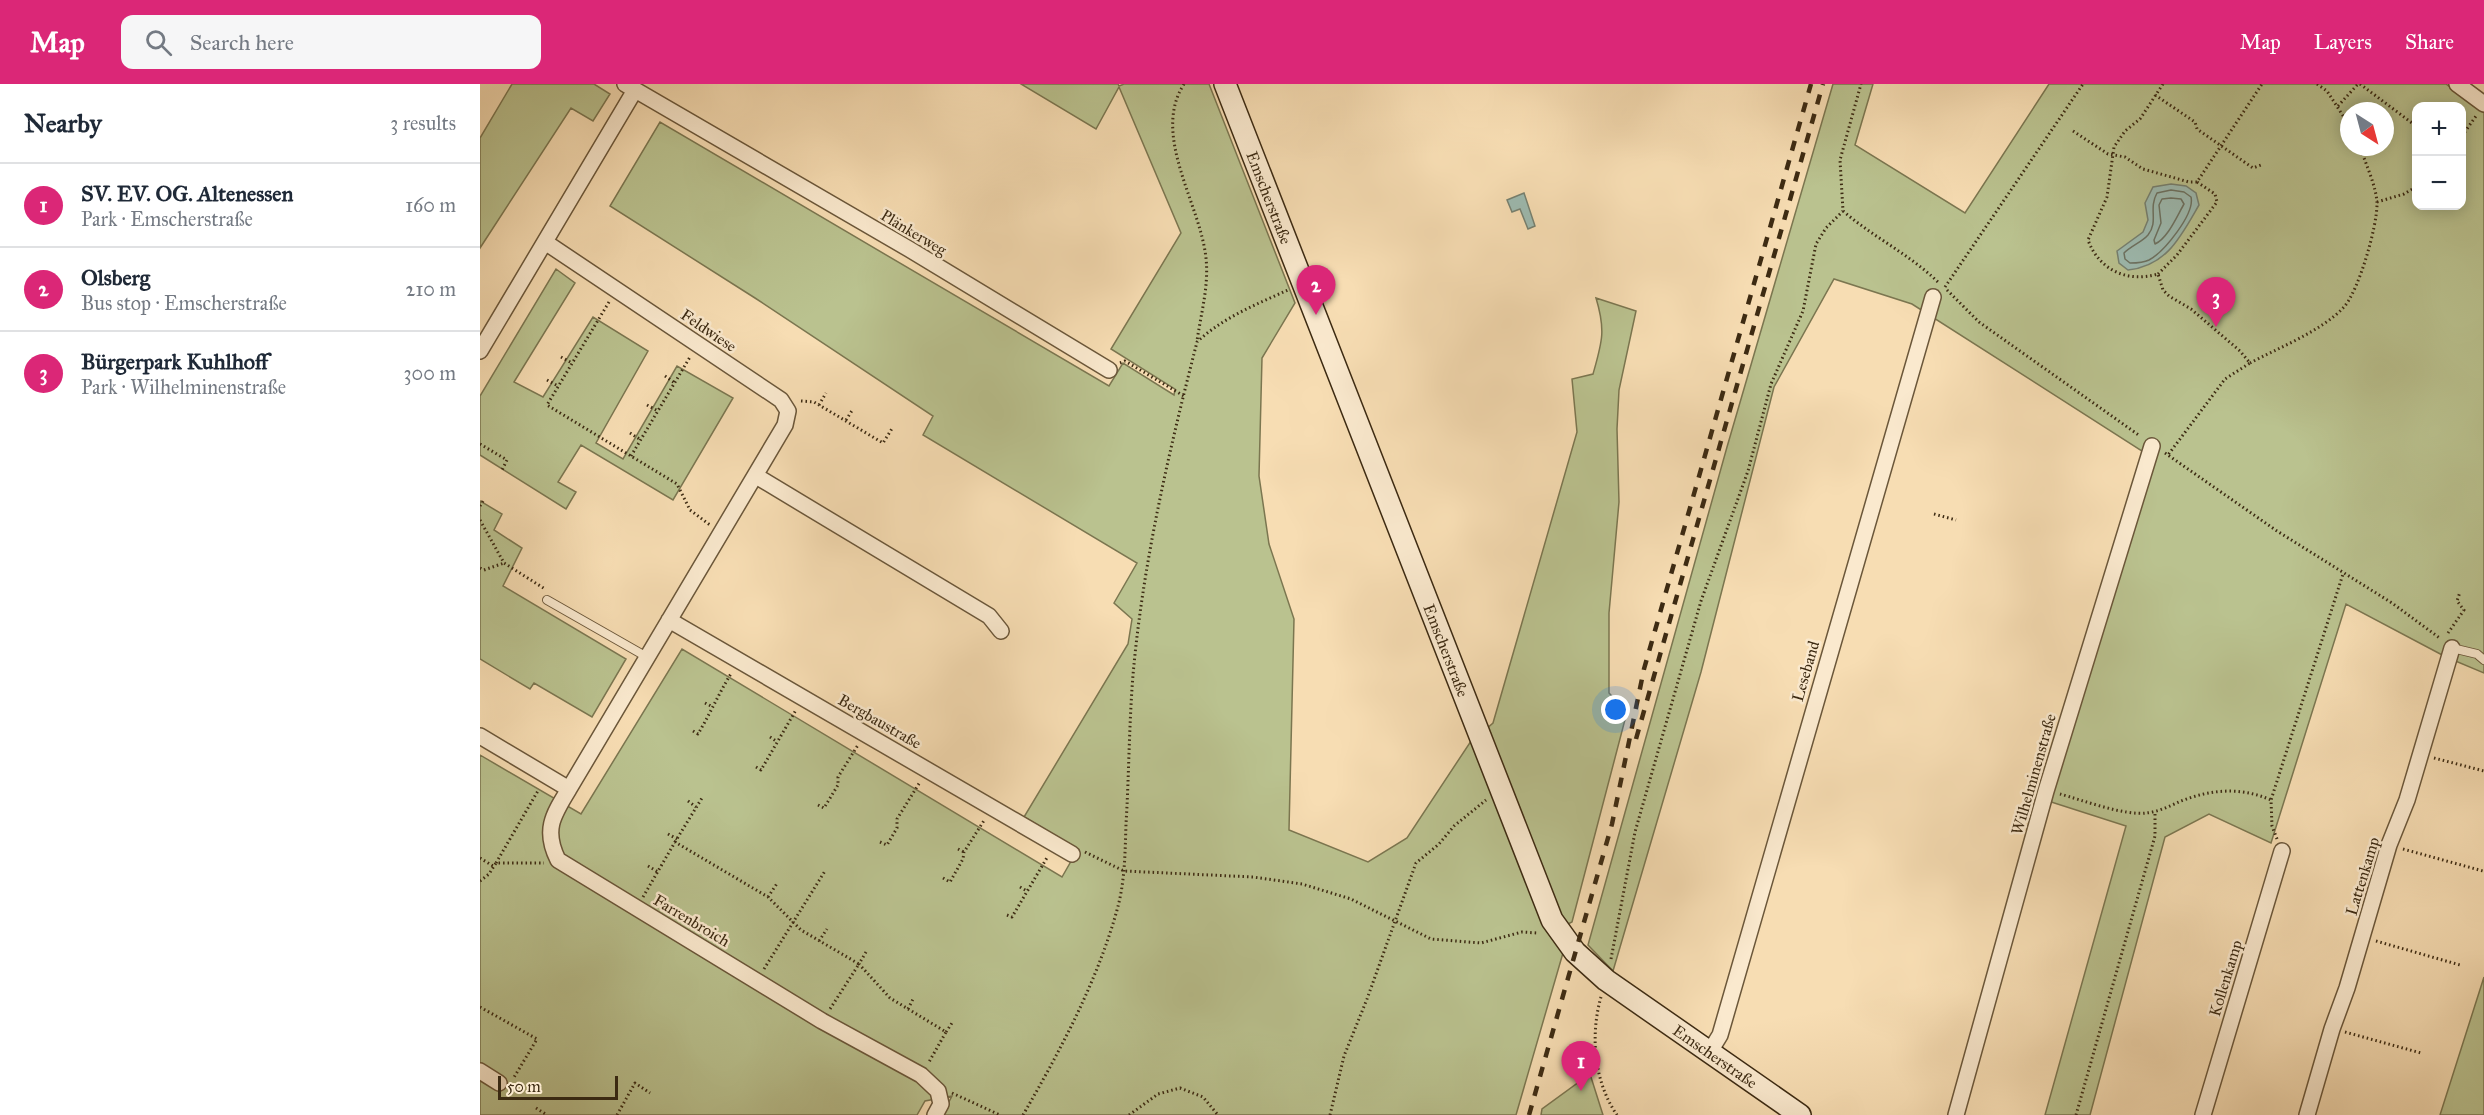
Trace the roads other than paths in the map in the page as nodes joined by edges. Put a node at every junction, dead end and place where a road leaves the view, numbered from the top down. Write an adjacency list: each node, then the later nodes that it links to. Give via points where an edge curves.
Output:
1 (1225, 84): 21 (street, Emscherstraße, via 1547,909 1575,952 1606,980)
2 (2457, 84): 4 (street)
3 (630, 87): 5 (street); 8 (street, Plänkerweg)
4 (2481, 109)
5 (545, 242): 7 (street); 10 (street, Feldwiese, via 781,400 788,411 785,425)
6 (1939, 292): 21 (street, Leseband, via 1720,1035)
7 (480, 351)
8 (1109, 370)
9 (2147, 441): 26 (street, Wilhelminenstraße)
10 (756, 476): 12 (street); 13 (street, via 989,616)
11 (547, 600): 15 (lane)
12 (669, 620): 15 (street); 20 (street, Bergbaustraße)
13 (1000, 631)
14 (2452, 648): 16 (lane); 28 (street, Lattenkamp)
15 (647, 657): 18 (street)
16 (2484, 660)
17 (480, 736): 18 (street)
18 (569, 789): 24 (street, Farrenbroich, via 550,830 551,846 558,860 921,1076 939,1091 941,1104)
19 (2282, 851): 27 (street, Kollenkamp)
20 (1072, 854)
21 (1709, 1053): 25 (street, Emscherstraße)
22 (480, 1071): 23 (street)
23 (503, 1085)
24 (935, 1115)
25 (1800, 1115)
26 (1956, 1115)
27 (2203, 1115)
28 (2307, 1115)

